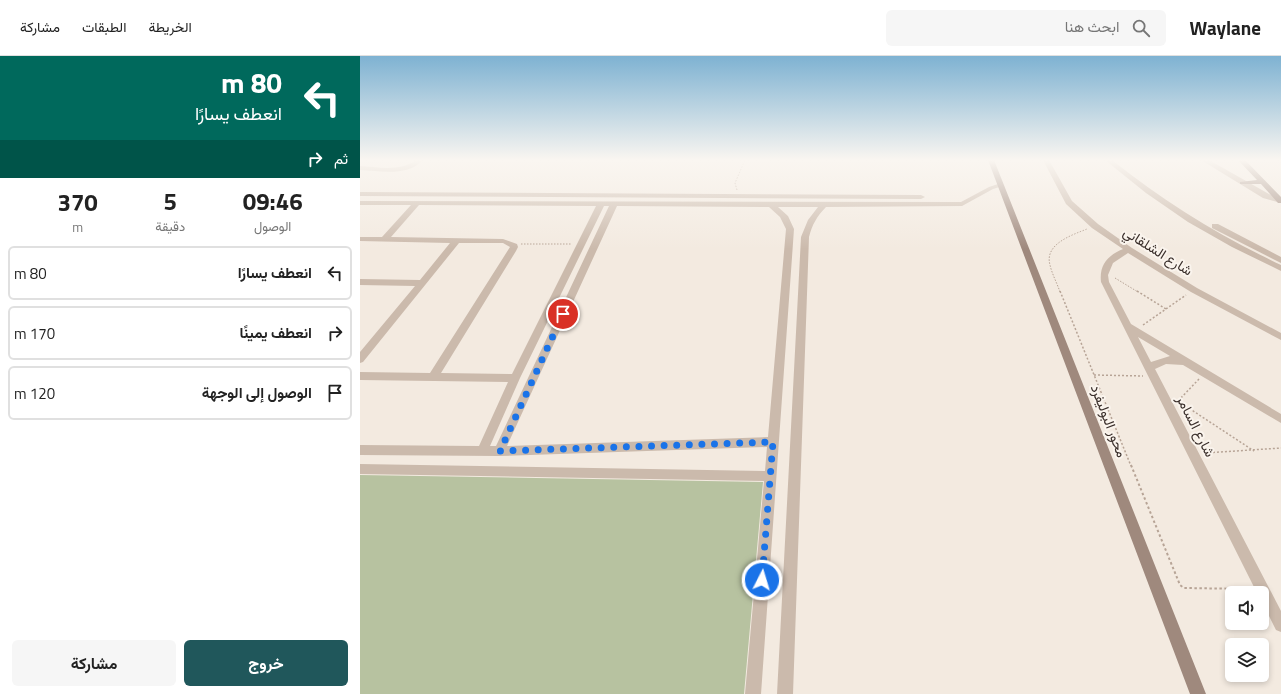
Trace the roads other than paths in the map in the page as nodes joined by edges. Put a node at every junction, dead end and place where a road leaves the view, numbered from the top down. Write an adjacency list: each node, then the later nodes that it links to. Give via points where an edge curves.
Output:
1 (988, 190): 10 (street)
2 (1002, 190): 45 (street, محور البوليفرد)
3 (1062, 190): 22 (street, شارع الشلقاني, via 1069,202 1095,226)
4 (1145, 190): 24 (street, via 1172,209)
5 (1156, 190): 23 (street, via 1197,216)
6 (1254, 190): 11 (street)
7 (1270, 190): 11 (street)
8 (360, 194): 9 (street)
9 (673, 196): 10 (street); 16 (street)
10 (969, 200): 18 (street, via 962,204)
11 (1281, 201)
12 (360, 203): 13 (street)
13 (417, 203): 14 (street); 20 (street)
14 (601, 204): 15 (street); 34 (street)
15 (614, 204): 16 (street); 39 (street)
16 (670, 204): 17 (street)
17 (771, 205): 18 (street); 36 (street, via 787,219 790,229)
18 (824, 205): 44 (street, via 808,224 805,237)
19 (360, 239): 20 (street)
20 (384, 240): 21 (street)
21 (456, 241): 26 (street); 33 (street, via 503,241 513,244 514,247)
22 (1129, 250): 27 (street, شارع السامر, via 1111,259 1105,266 1104,276); 28 (street, شارع الشلقاني, via 1194,290)
23 (1281, 260)
24 (1281, 268)
25 (360, 282): 26 (street)
26 (422, 283): 29 (street)
27 (1129, 327): 30 (street); 31 (street, شارع السامر)
28 (1281, 337)
29 (360, 360)
30 (1187, 362): 31 (street, via 1165,360 1154,364); 35 (street)
31 (1152, 372): 42 (street, شارع السامر)
32 (360, 376): 33 (street)
33 (433, 377): 34 (street)
34 (515, 378): 38 (street)
35 (1281, 419)
36 (773, 442): 39 (street); 41 (street)
37 (360, 450): 38 (street)
38 (482, 451): 39 (street)
39 (500, 451)
40 (360, 469): 41 (street)
41 (770, 476): 43 (street)
42 (1281, 625)
43 (753, 694)
44 (785, 694)
45 (1198, 694)

